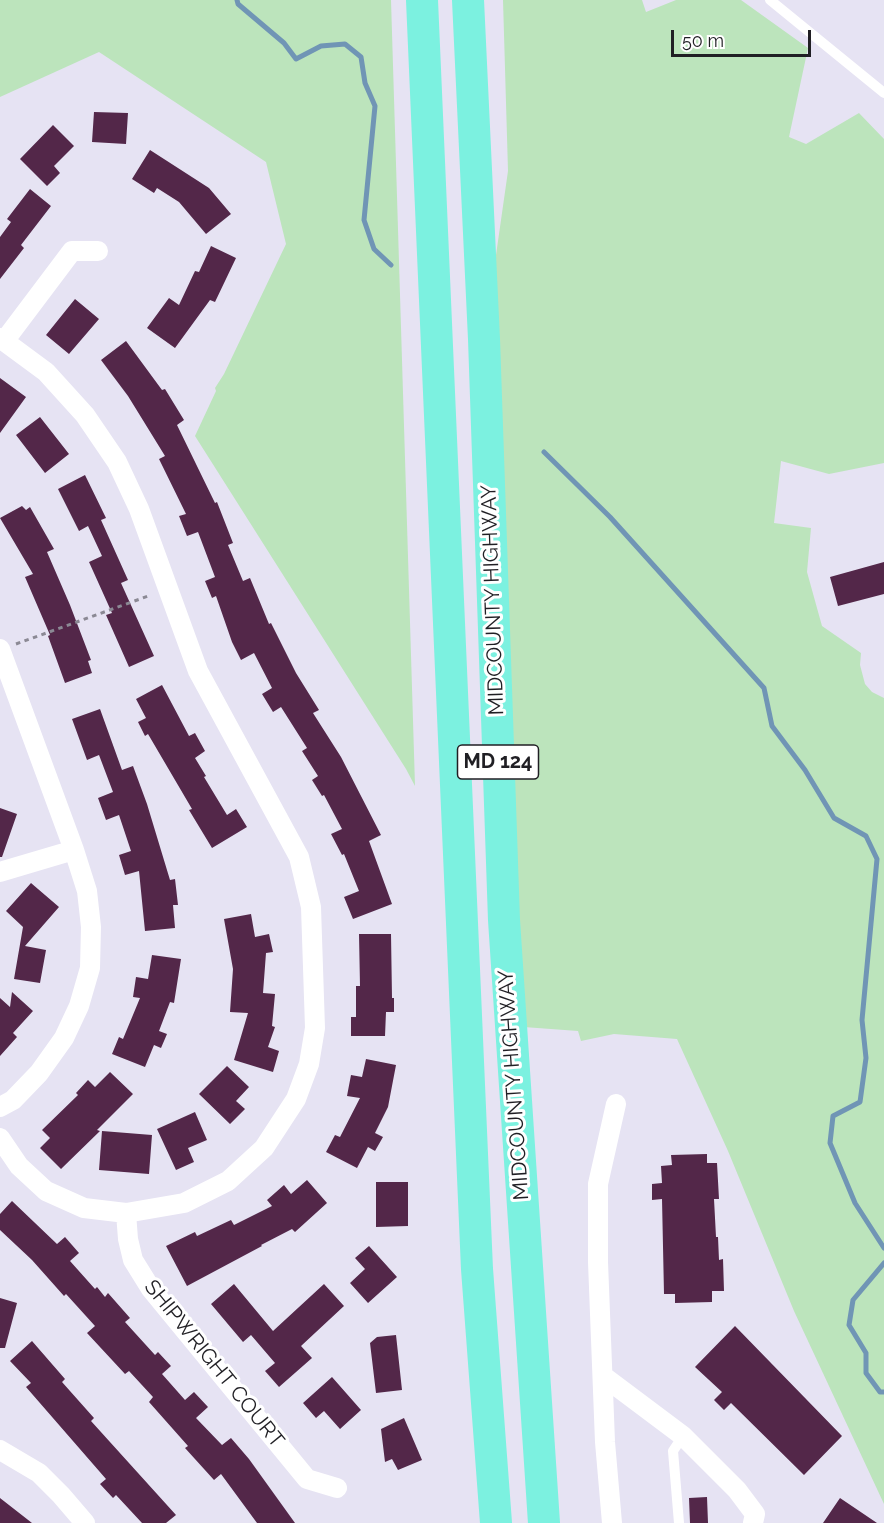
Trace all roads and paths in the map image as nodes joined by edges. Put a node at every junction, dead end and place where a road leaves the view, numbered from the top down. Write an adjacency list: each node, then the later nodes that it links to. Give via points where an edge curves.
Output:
1 (422, 0): 20 (main road, MIDCOUNTY HIGHWAY / MD 124, via 477,1269)
2 (468, 0): 21 (main road, MIDCOUNTY HIGHWAY / MD 124, via 504,920)
3 (770, 0): 4 (lane)
4 (884, 93)
5 (98, 251): 6 (street, via 72,251)
6 (2, 339): 7 (street, via 46,372 85,416 117,462)
7 (168, 588): 8 (path); 14 (street, via 198,671 299,857 311,907 315,1028 309,1064 296,1099 264,1148 228,1181 184,1203)
8 (0, 649): 9 (street)
9 (74, 850): 10 (street); 12 (street, via 87,891 90,968 64,1038 39,1073 13,1100)
10 (0, 872)
11 (616, 1104): 15 (street, via 598,1184)
12 (0, 1107)
13 (0, 1138): 14 (street, via 19,1166 46,1191 84,1208)
14 (126, 1213): 18 (street, SHIPWRIGHT COURT, via 133,1260 152,1289 308,1479)
15 (603, 1376): 16 (street); 22 (street)
16 (684, 1436): 23 (lane, via 673,1451); 24 (street, via 737,1490 754,1514)
17 (0, 1450): 19 (street, via 39,1473)
18 (337, 1488)
19 (85, 1523)
20 (496, 1523)
21 (544, 1523)
22 (612, 1523)
23 (679, 1523)
24 (753, 1523)

